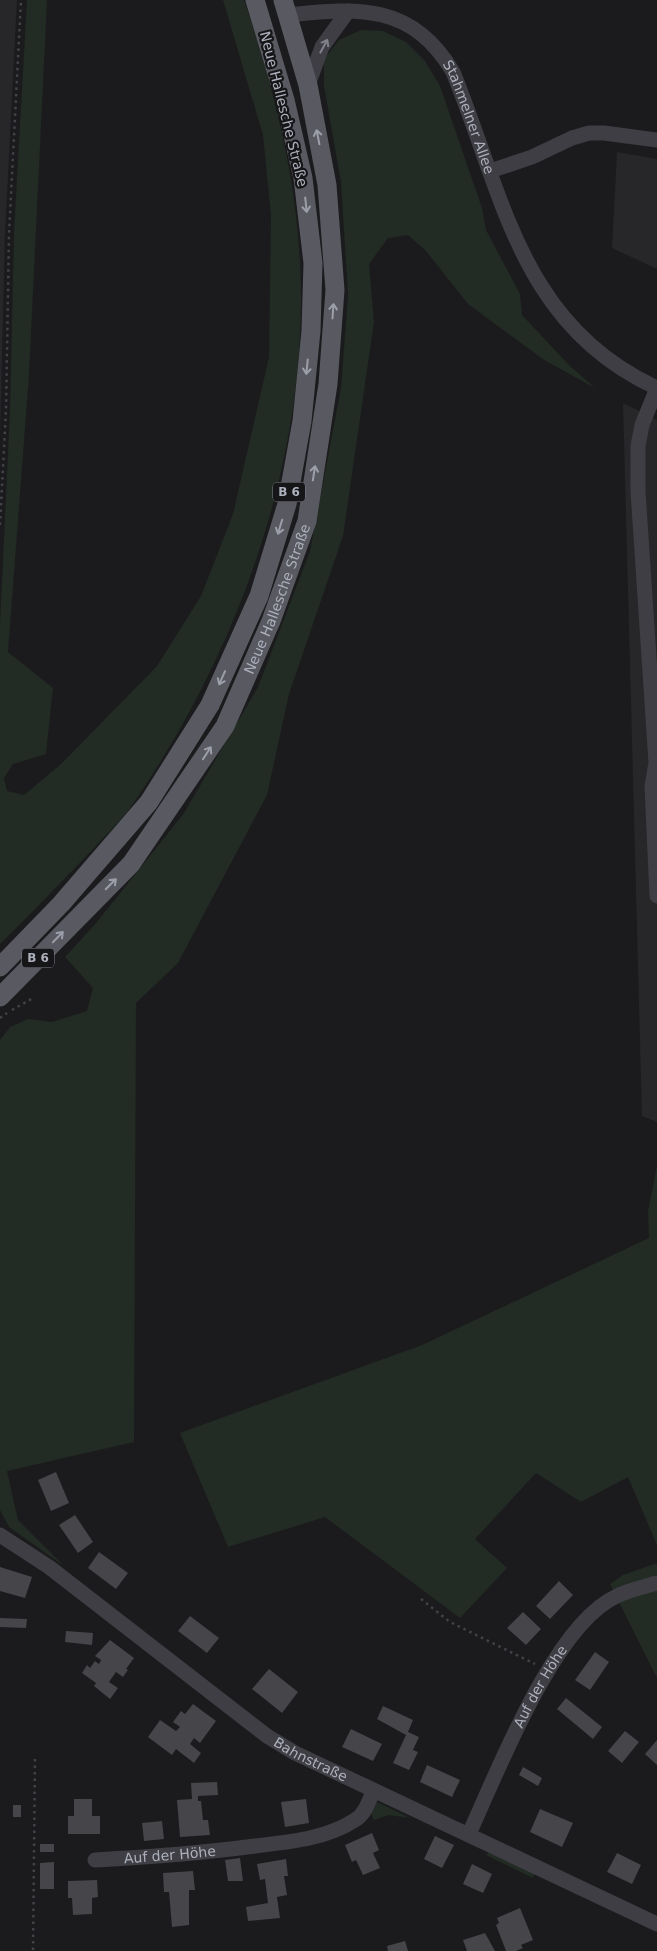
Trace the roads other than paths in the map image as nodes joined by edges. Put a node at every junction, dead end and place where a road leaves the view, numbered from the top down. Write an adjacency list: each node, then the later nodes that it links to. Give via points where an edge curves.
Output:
1 (255, 0): 4 (main road, Neue Hallesche Straße / B 6)
2 (286, 8): 3 (street, Stahmelner Allee); 4 (main road, Stahmelner Allee); 5 (main road, Neue Hallesche Straße / B 6)
3 (348, 11): 5 (street, one-way to 3, via 322,47); 7 (street, Stahmelner Allee, via 380,13 409,25 426,36 443,54 454,72)
4 (262, 22): 10 (main road, Neue Hallesche Straße / B 6, one-way to 10, via 303,178 312,263 311,331 302,421 287,504 259,596 210,705 149,802 61,904)
5 (308, 85): 11 (main road, Neue Hallesche Straße / B 6, one-way to 5, via 131,864 225,726 271,621 307,521 328,384 335,290 327,185)
6 (657, 140): 7 (street, Stahmelner Allee, via 590,133)
7 (490, 171): 8 (street, via 508,224 548,299 574,331 596,351)
8 (657, 388): 9 (street, via 642,425 638,446 638,491 656,763 652,786)
9 (657, 896)
10 (0, 967)
11 (0, 998)
12 (0, 1535): 14 (street, Bahnstraße, via 49,1567 267,1736)
13 (657, 1584): 15 (street, Auf der Höhe, via 616,1596 587,1617 566,1642 548,1670)
14 (373, 1792): 15 (street, Bahnstraße); 16 (street, Auf der Höhe, via 363,1814 323,1835 197,1854)
15 (469, 1834): 17 (street, Bahnstraße)
16 (95, 1860)
17 (657, 1924)

